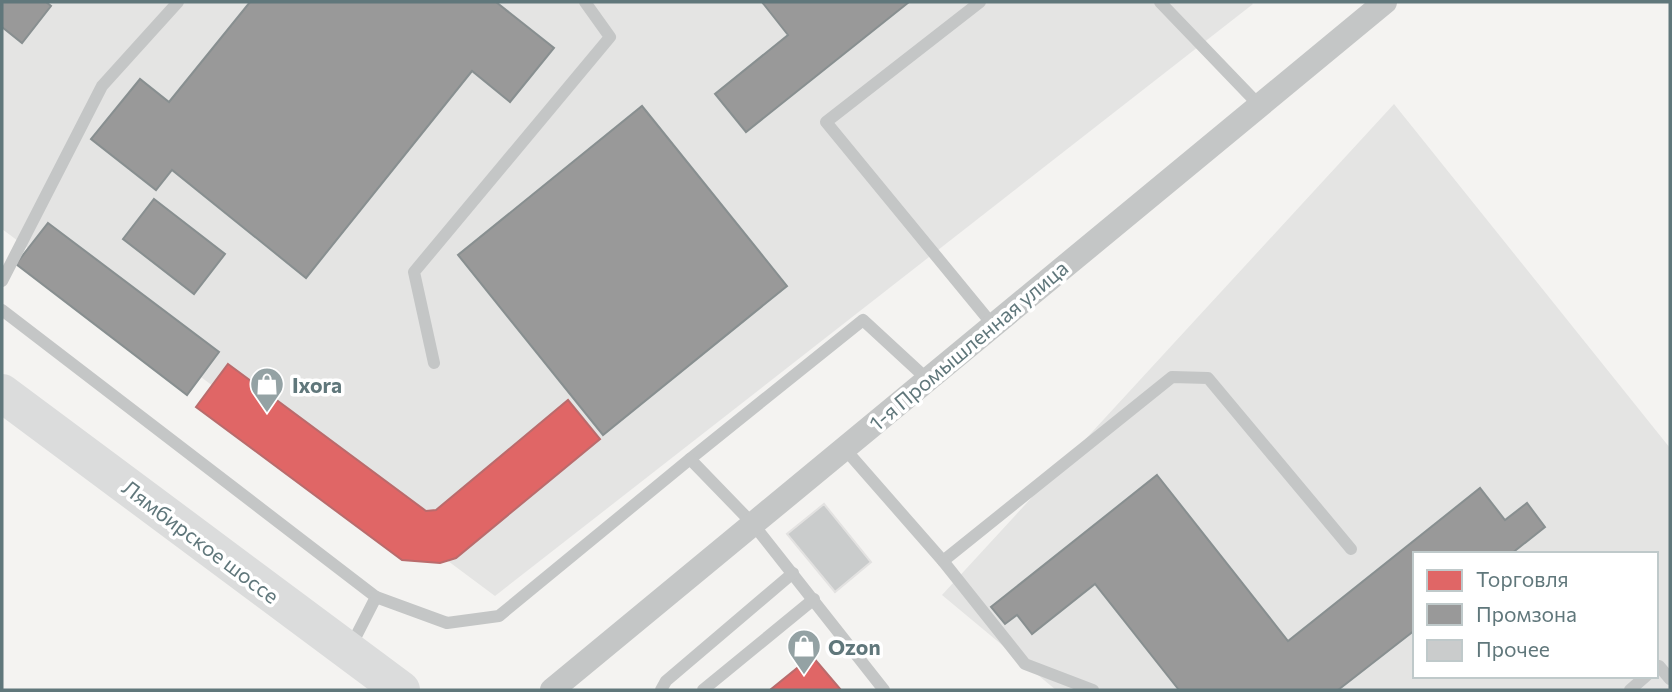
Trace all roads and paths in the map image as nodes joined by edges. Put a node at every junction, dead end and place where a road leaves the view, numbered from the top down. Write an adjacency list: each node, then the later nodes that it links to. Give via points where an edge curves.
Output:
1 (178, 2): 7 (lane, via 102,86)
2 (585, 2): 10 (lane, via 610,37 414,272)
3 (980, 2): 9 (lane, via 826,122)
4 (1160, 2): 6 (lane)
5 (1385, 2): 6 (street, 1-я Промышленная улица)
6 (1258, 104): 9 (street, 1-я Промышленная улица)
7 (2, 281)
8 (2, 310): 19 (lane)
9 (992, 324): 11 (street, 1-я Промышленная улица)
10 (434, 363)
11 (927, 379): 13 (street, 1-я Промышленная улица); 14 (lane, via 863,320)
12 (2, 393): 21 (main road, Лямбирское шоссе)
13 (844, 448): 15 (street, 1-я Промышленная улица); 17 (lane)
14 (690, 459): 15 (lane); 19 (lane, via 499,616 447,623)
15 (752, 524): 18 (lane); 26 (street, 1-я Промышленная улица)
16 (1351, 549): 17 (lane, via 1208,378 1172,377)
17 (943, 561): 30 (lane, via 1025,664)
18 (793, 573): 20 (lane); 27 (lane)
19 (376, 597): 21 (lane)
20 (814, 599): 28 (lane); 29 (lane)
21 (349, 651): 25 (main road, Лямбирское шоссе)
22 (1658, 667): 24 (lane)
23 (1644, 678): 31 (lane)
24 (1670, 679)
25 (401, 690)
26 (552, 690)
27 (661, 690)
28 (704, 690)
29 (884, 690)
30 (1093, 690)
31 (1629, 690)

